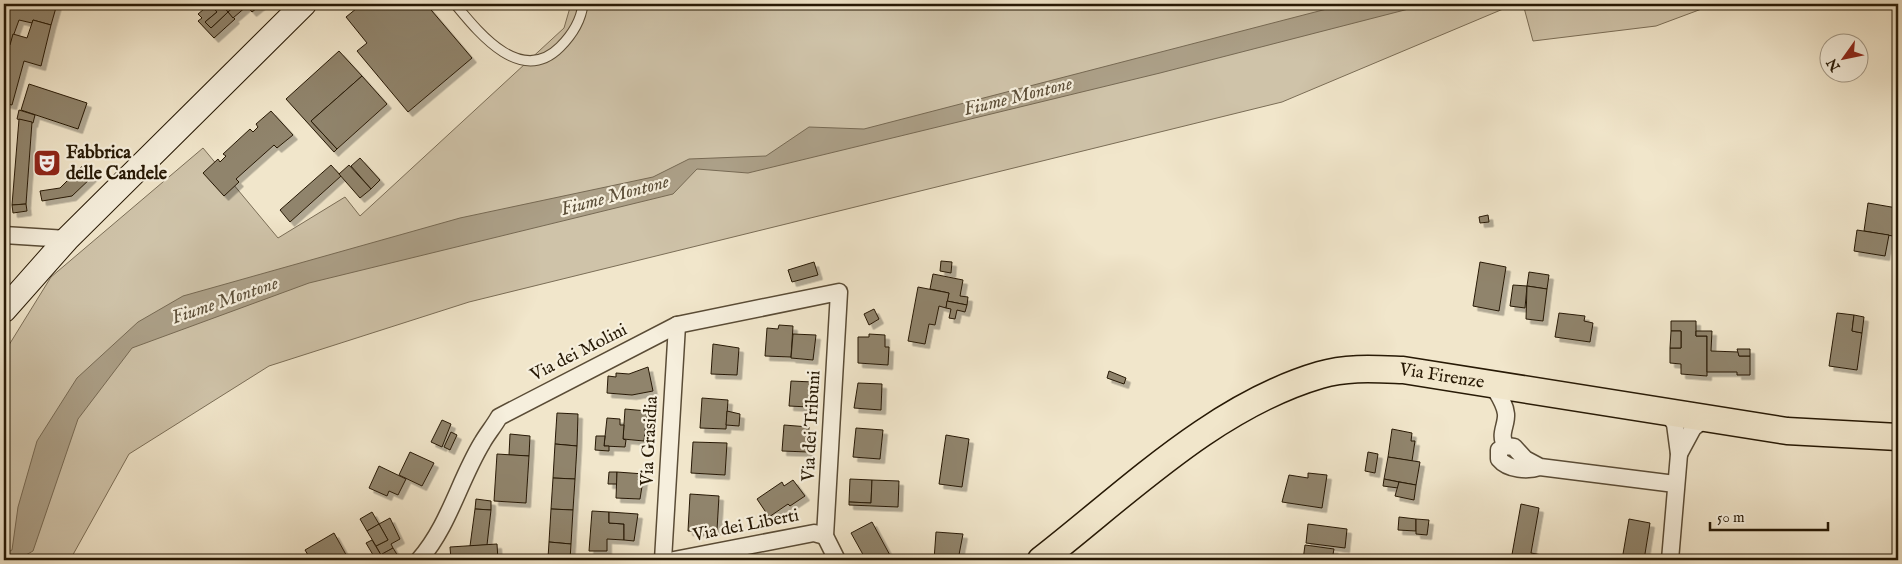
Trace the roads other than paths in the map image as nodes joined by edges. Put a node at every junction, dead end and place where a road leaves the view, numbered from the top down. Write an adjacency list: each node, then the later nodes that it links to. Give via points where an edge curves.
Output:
1 (304, 4): 5 (main road)
2 (455, 4): 3 (lane, via 480,35 504,54 531,62 553,54 571,35)
3 (584, 4)
4 (4, 235): 5 (street)
5 (67, 239): 7 (main road)
6 (839, 292): 8 (street, Via dei Molini); 15 (street, Via dei Tribuni)
7 (4, 310)
8 (677, 325): 16 (street, Via dei Molini, via 499,417 481,444 430,547); 17 (street, Via Grasidia)
9 (1492, 384): 10 (main road, Via Firenze); 14 (street, via 1506,413 1502,438 1506,446 1514,447 1525,459 1540,467); 20 (main road, Via Firenze, via 1402,370 1354,369 1321,374 1278,390 1199,436)
10 (1667, 412): 11 (main road, Via Firenze); 13 (street, via 1675,424)
11 (1706, 418): 12 (main road, Via Firenze, via 1786,431); 13 (street, via 1693,428)
12 (1898, 437)
13 (1679, 454): 14 (street)
14 (1675, 484): 21 (street)
15 (825, 536): 18 (street, Via dei Liberti, via 814,533); 19 (street, Via dei Tribuni)
16 (419, 560)
17 (663, 560)
18 (674, 560)
19 (837, 560)
20 (1040, 560)
21 (1670, 560)

